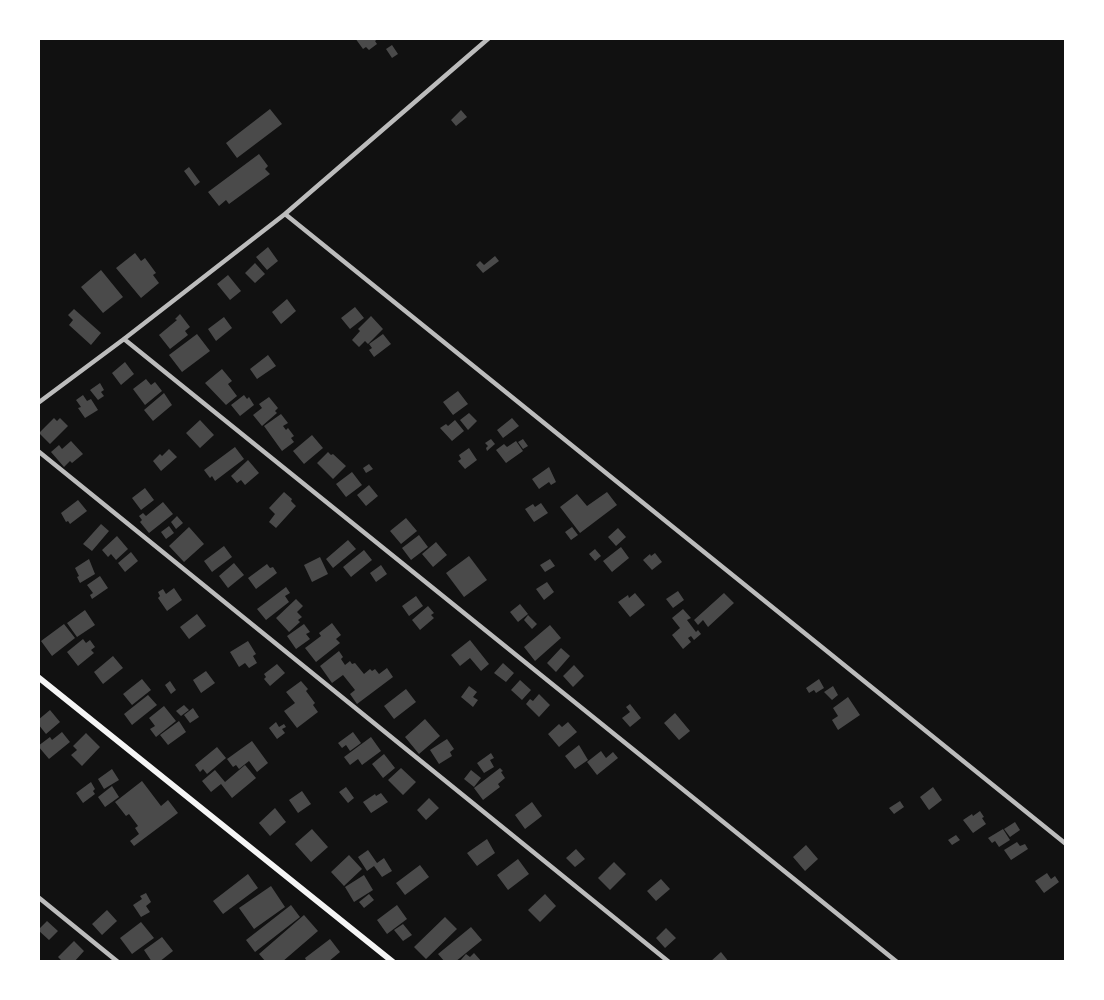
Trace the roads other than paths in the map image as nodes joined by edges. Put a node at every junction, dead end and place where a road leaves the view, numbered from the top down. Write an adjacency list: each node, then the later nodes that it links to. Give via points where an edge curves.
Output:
1 (489, 38): 2 (street)
2 (285, 214): 3 (street); 7 (street)
3 (124, 339): 4 (street); 12 (street)
4 (38, 403)
5 (38, 451): 11 (street)
6 (38, 677): 10 (main road)
7 (1066, 844)
8 (38, 897): 9 (street)
9 (118, 961)
10 (393, 961)
11 (669, 961)
12 (897, 961)

